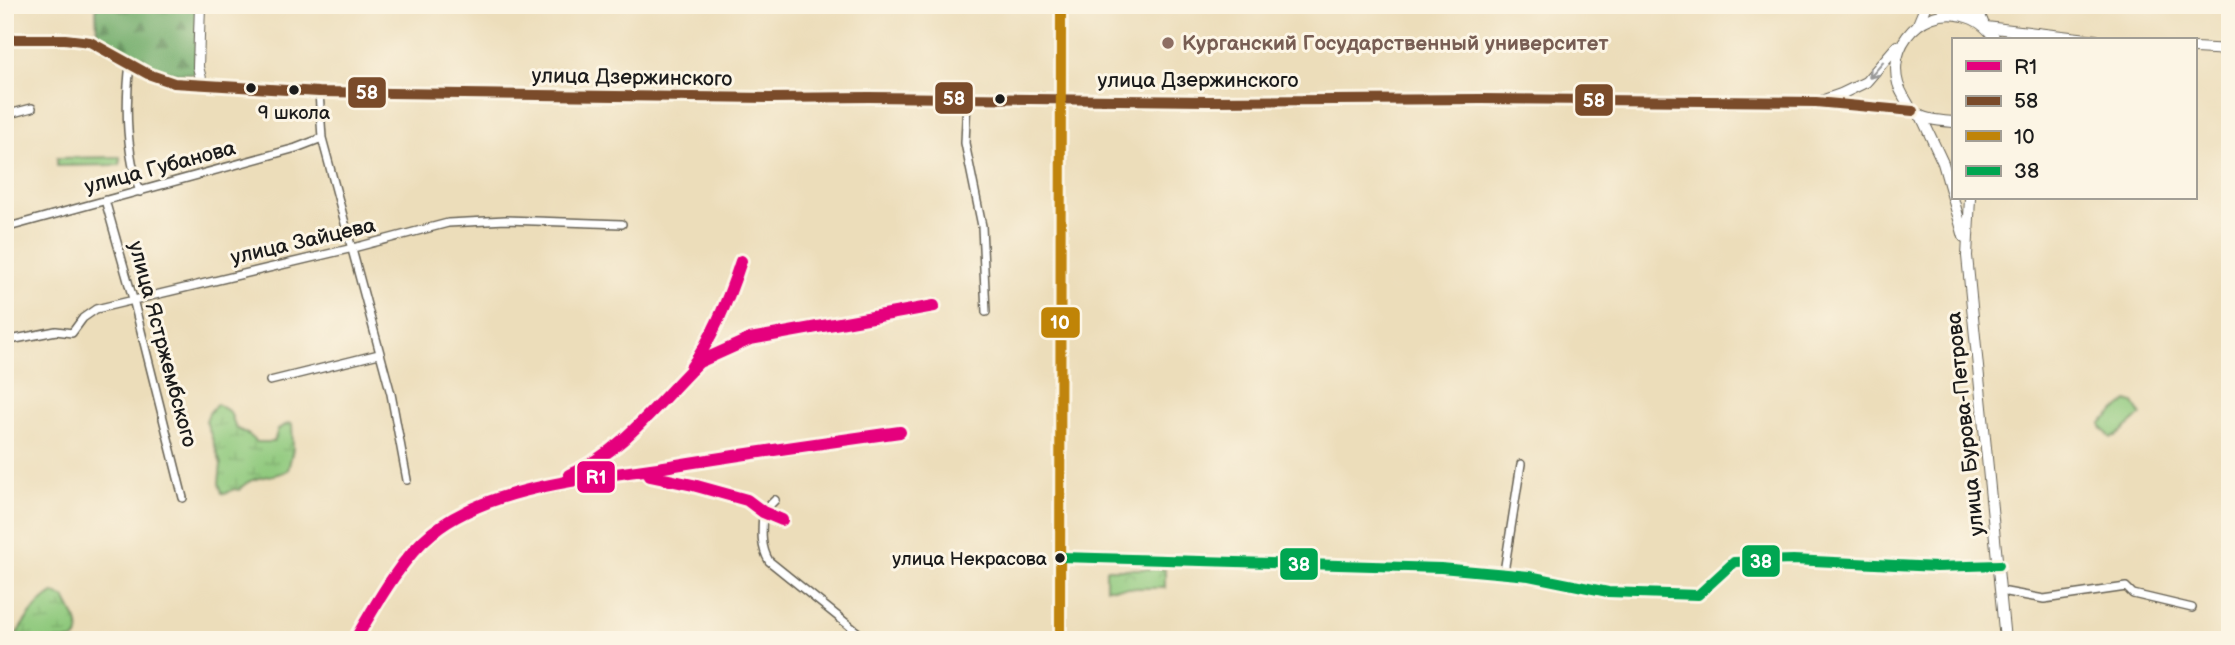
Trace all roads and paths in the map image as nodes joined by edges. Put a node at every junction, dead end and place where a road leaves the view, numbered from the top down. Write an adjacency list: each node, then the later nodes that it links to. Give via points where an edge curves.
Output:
1 (200, 5): 14 (main road, via 198,58)
2 (1061, 5): 17 (main road)
3 (1926, 5): 5 (main road)
4 (1976, 5): 6 (main road)
5 (1918, 24): 6 (main road, via 1936,15 1954,14); 7 (main road, улица Дзержинского)
6 (1985, 27): 8 (main road); 9 (main road)
7 (1905, 37): 18 (main road, улица Дзержинского, one-way to 18, via 1866,82); 20 (main road, улица Бурова-Петрова, via 1897,55 1896,74 1901,92)
8 (1994, 38)
9 (2079, 38)
10 (5, 39): 13 (main road, улица Дзержинского, via 80,40)
11 (2196, 48): 12 (main road)
12 (2230, 50)
13 (130, 63): 14 (main road, улица Дзержинского, via 160,79); 24 (street, via 127,95 132,168)
14 (203, 86): 15 (main road, улица Дзержинского)
15 (319, 92): 16 (main road, улица Дзержинского); 23 (street)
16 (967, 98): 17 (main road, улица Дзержинского); 34 (street, via 965,144 982,226)
17 (1062, 99): 18 (main road, улица Дзержинского); 42 (main road)
18 (1816, 102): 20 (main road, улица Дзержинского)
19 (32, 108): 21 (street)
20 (1917, 113): 22 (main road, улица Дзержинского); 25 (main road, улица Бурова-Петрова, via 1943,163)
21 (5, 115)
22 (1952, 122)
23 (322, 138): 24 (street, улица Губанова); 32 (street)
24 (140, 192): 26 (street, улица Губанова)
25 (1952, 194)
26 (105, 200): 30 (street, улица Губанова); 33 (street, улица Ястржембского)
27 (1954, 200): 31 (main road, улица Бурова-Петрова)
28 (1970, 200): 31 (main road, улица Бурова-Петрова)
29 (622, 224): 32 (street, улица Зайцева, via 464,221)
30 (5, 228)
31 (1967, 246): 43 (main road, улица Бурова-Петрова)
32 (353, 248): 33 (street, улица Зайцева); 36 (street)
33 (133, 299): 35 (street, улица Зайцева, via 89,313 72,332); 40 (street, улица Ястржембского)
34 (986, 312)
35 (5, 341)
36 (379, 354): 37 (street); 39 (street)
37 (270, 381)
38 (1521, 464): 44 (street)
39 (407, 480)
40 (183, 498)
41 (775, 500): 47 (street, via 763,512 762,543 769,561)
42 (1060, 557): 44 (street); 48 (main road)
43 (1999, 565): 44 (street, via 1734,562 1698,595 1608,592); 45 (main road, улица Бурова-Петрова)
44 (1504, 572)
45 (2001, 591): 46 (street, via 2044,598 2126,587 2133,594); 49 (main road, улица Бурова-Петрова)
46 (2192, 608)
47 (867, 640)
48 (1060, 640)
49 (2006, 640)

